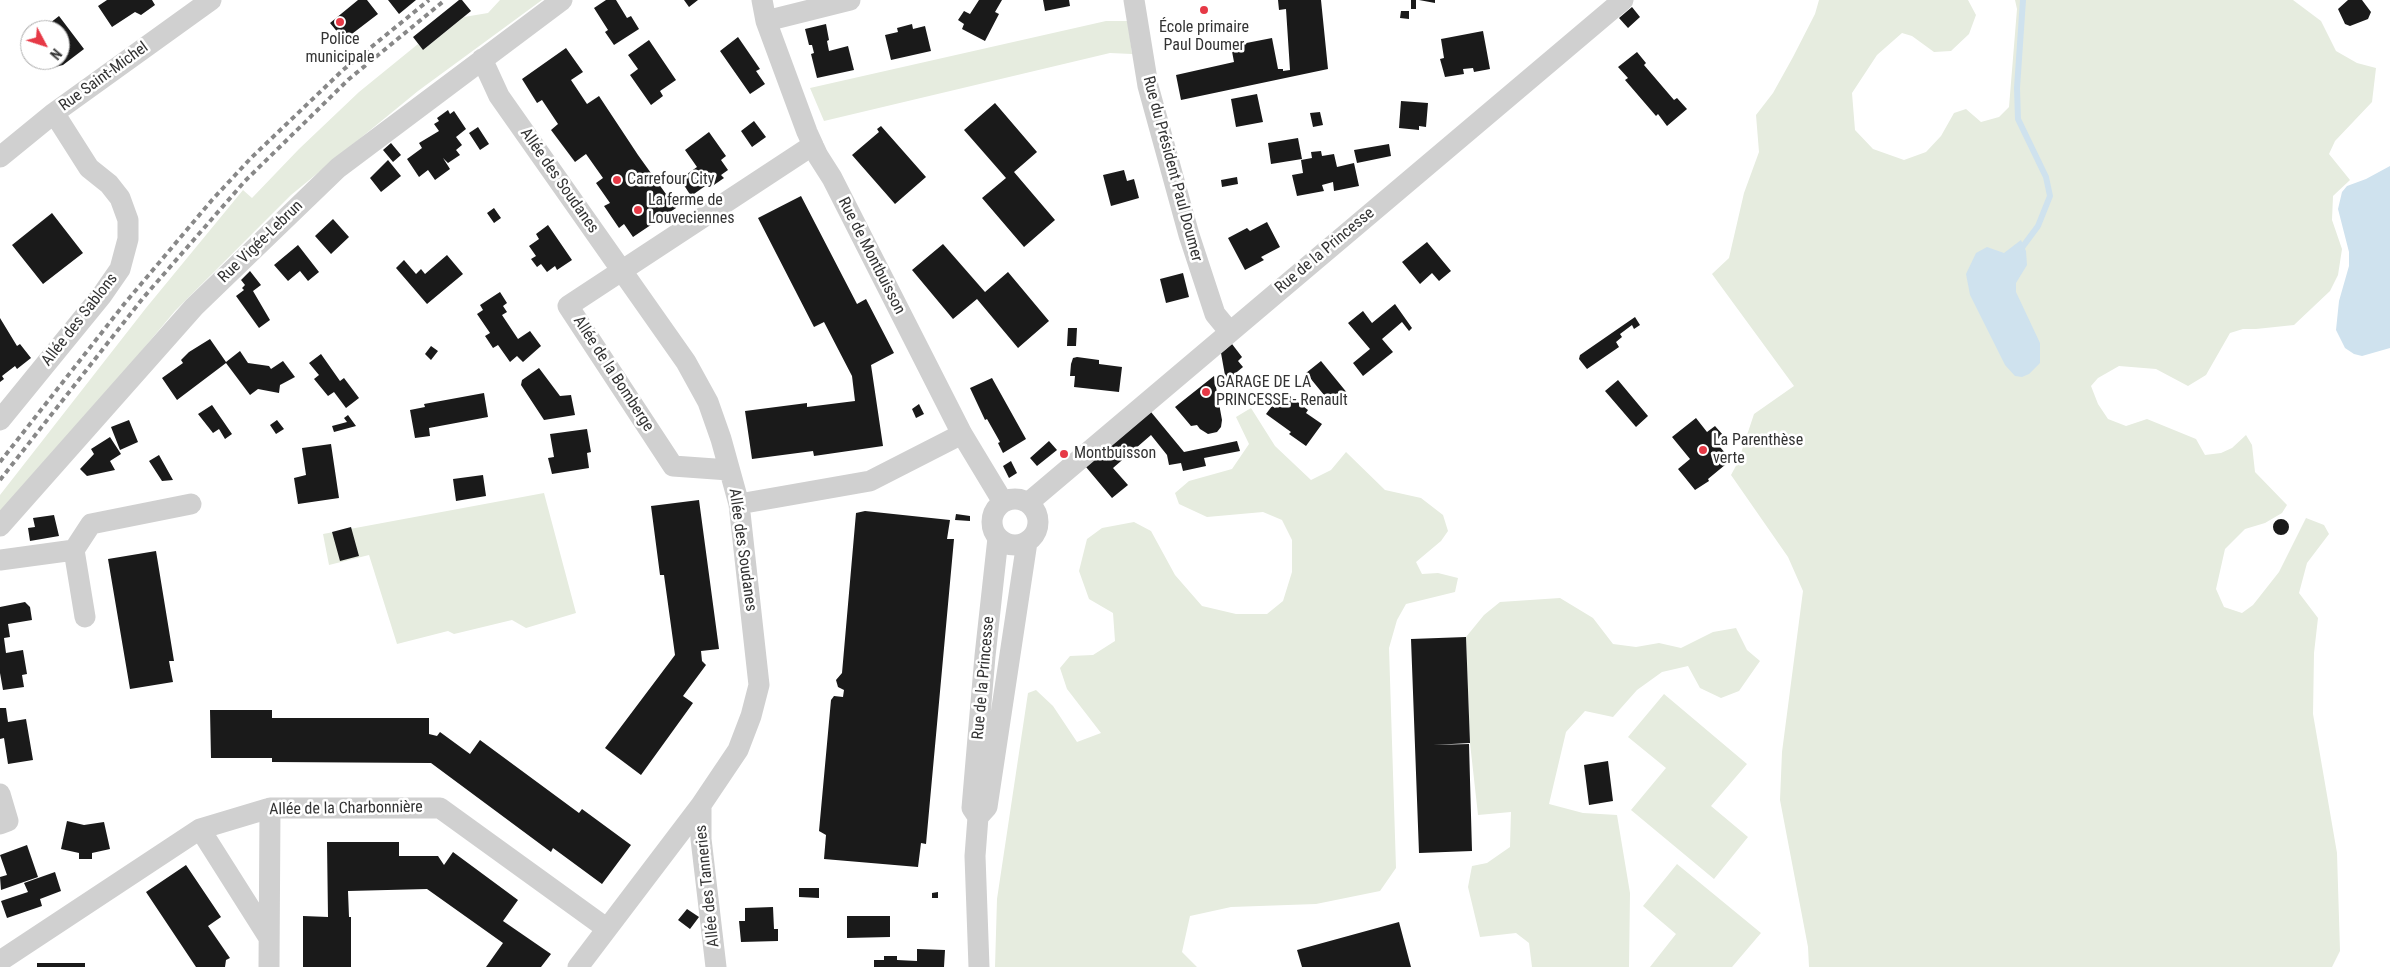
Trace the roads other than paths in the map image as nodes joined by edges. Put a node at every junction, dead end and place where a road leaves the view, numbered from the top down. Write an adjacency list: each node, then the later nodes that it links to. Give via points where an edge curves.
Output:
1 (212, 0): 9 (street, Rue Saint-Michel)
2 (562, 0): 8 (street, Rue Vigée-Lebrun)
3 (762, 0): 7 (street, Rue de Montbuisson)
4 (850, 0): 7 (street)
5 (1134, 0): 13 (street, Rue du Président Paul Doumer, via 1148,86 1188,235 1215,314)
6 (1623, 0): 13 (street, Rue de la Princesse)
7 (766, 21): 10 (street, Rue de Montbuisson)
8 (482, 59): 12 (street, Allée des Soudanes, via 499,96); 21 (street, Rue Vigée-Lebrun, via 338,168 287,216 194,307)
9 (54, 113): 11 (street, Rue Saint-Michel); 14 (street, Allée des Sablons, via 89,168 110,184 120,198 128,220 128,239 120,269 102,295)
10 (813, 145): 12 (street, Allée de la Bomberge); 15 (street, Rue de Montbuisson)
11 (0, 157)
12 (621, 270): 16 (street, Allée des Soudanes, via 686,362 708,402); 16 (street, Allée de la Bomberge, via 568,306 673,466)
13 (1230, 331): 18 (street, Rue de la Princesse)
14 (0, 420)
15 (962, 434): 17 (street, Rue de Montbuisson); 20 (street, via 870,481)
16 (729, 470): 20 (street, Allée des Soudanes)
17 (1003, 502): 18 (street, via 1016,499); 22 (street, via 992,519)
18 (1028, 503): 23 (street, via 1034,508 1038,523 1033,537)
19 (191, 504): 24 (street, via 91,524)
20 (739, 504): 30 (street, Allée des Soudanes, via 759,685 752,716 738,750)
21 (0, 526)
22 (998, 538): 23 (street, via 1015,545); 27 (street, Rue de la Princesse)
23 (1027, 542): 28 (street, Rue de la Princesse)
24 (74, 550): 25 (street); 26 (street)
25 (0, 560)
26 (85, 617)
27 (989, 620): 28 (street); 32 (street, Rue de la Princesse, via 972,808)
28 (1015, 624): 32 (street, Rue de la Princesse, via 987,807)
29 (0, 794): 33 (street, via 8,821)
30 (701, 805): 35 (street, Allée des Soudanes); 40 (street, Allée des Tanneries, via 701,839)
31 (270, 808): 34 (street, Allée de la Charbonnière); 35 (street, Allée de la Charbonnière, via 440,808); 36 (street)
32 (978, 816): 41 (street, Rue de la Princesse)
33 (0, 824)
34 (200, 829): 36 (street); 37 (street, Allée de la Charbonnière)
35 (606, 928): 39 (street, Allée des Soudanes)
36 (270, 938): 38 (street)
37 (0, 961)
38 (269, 967)
39 (578, 967)
40 (716, 967)
41 (979, 967)

